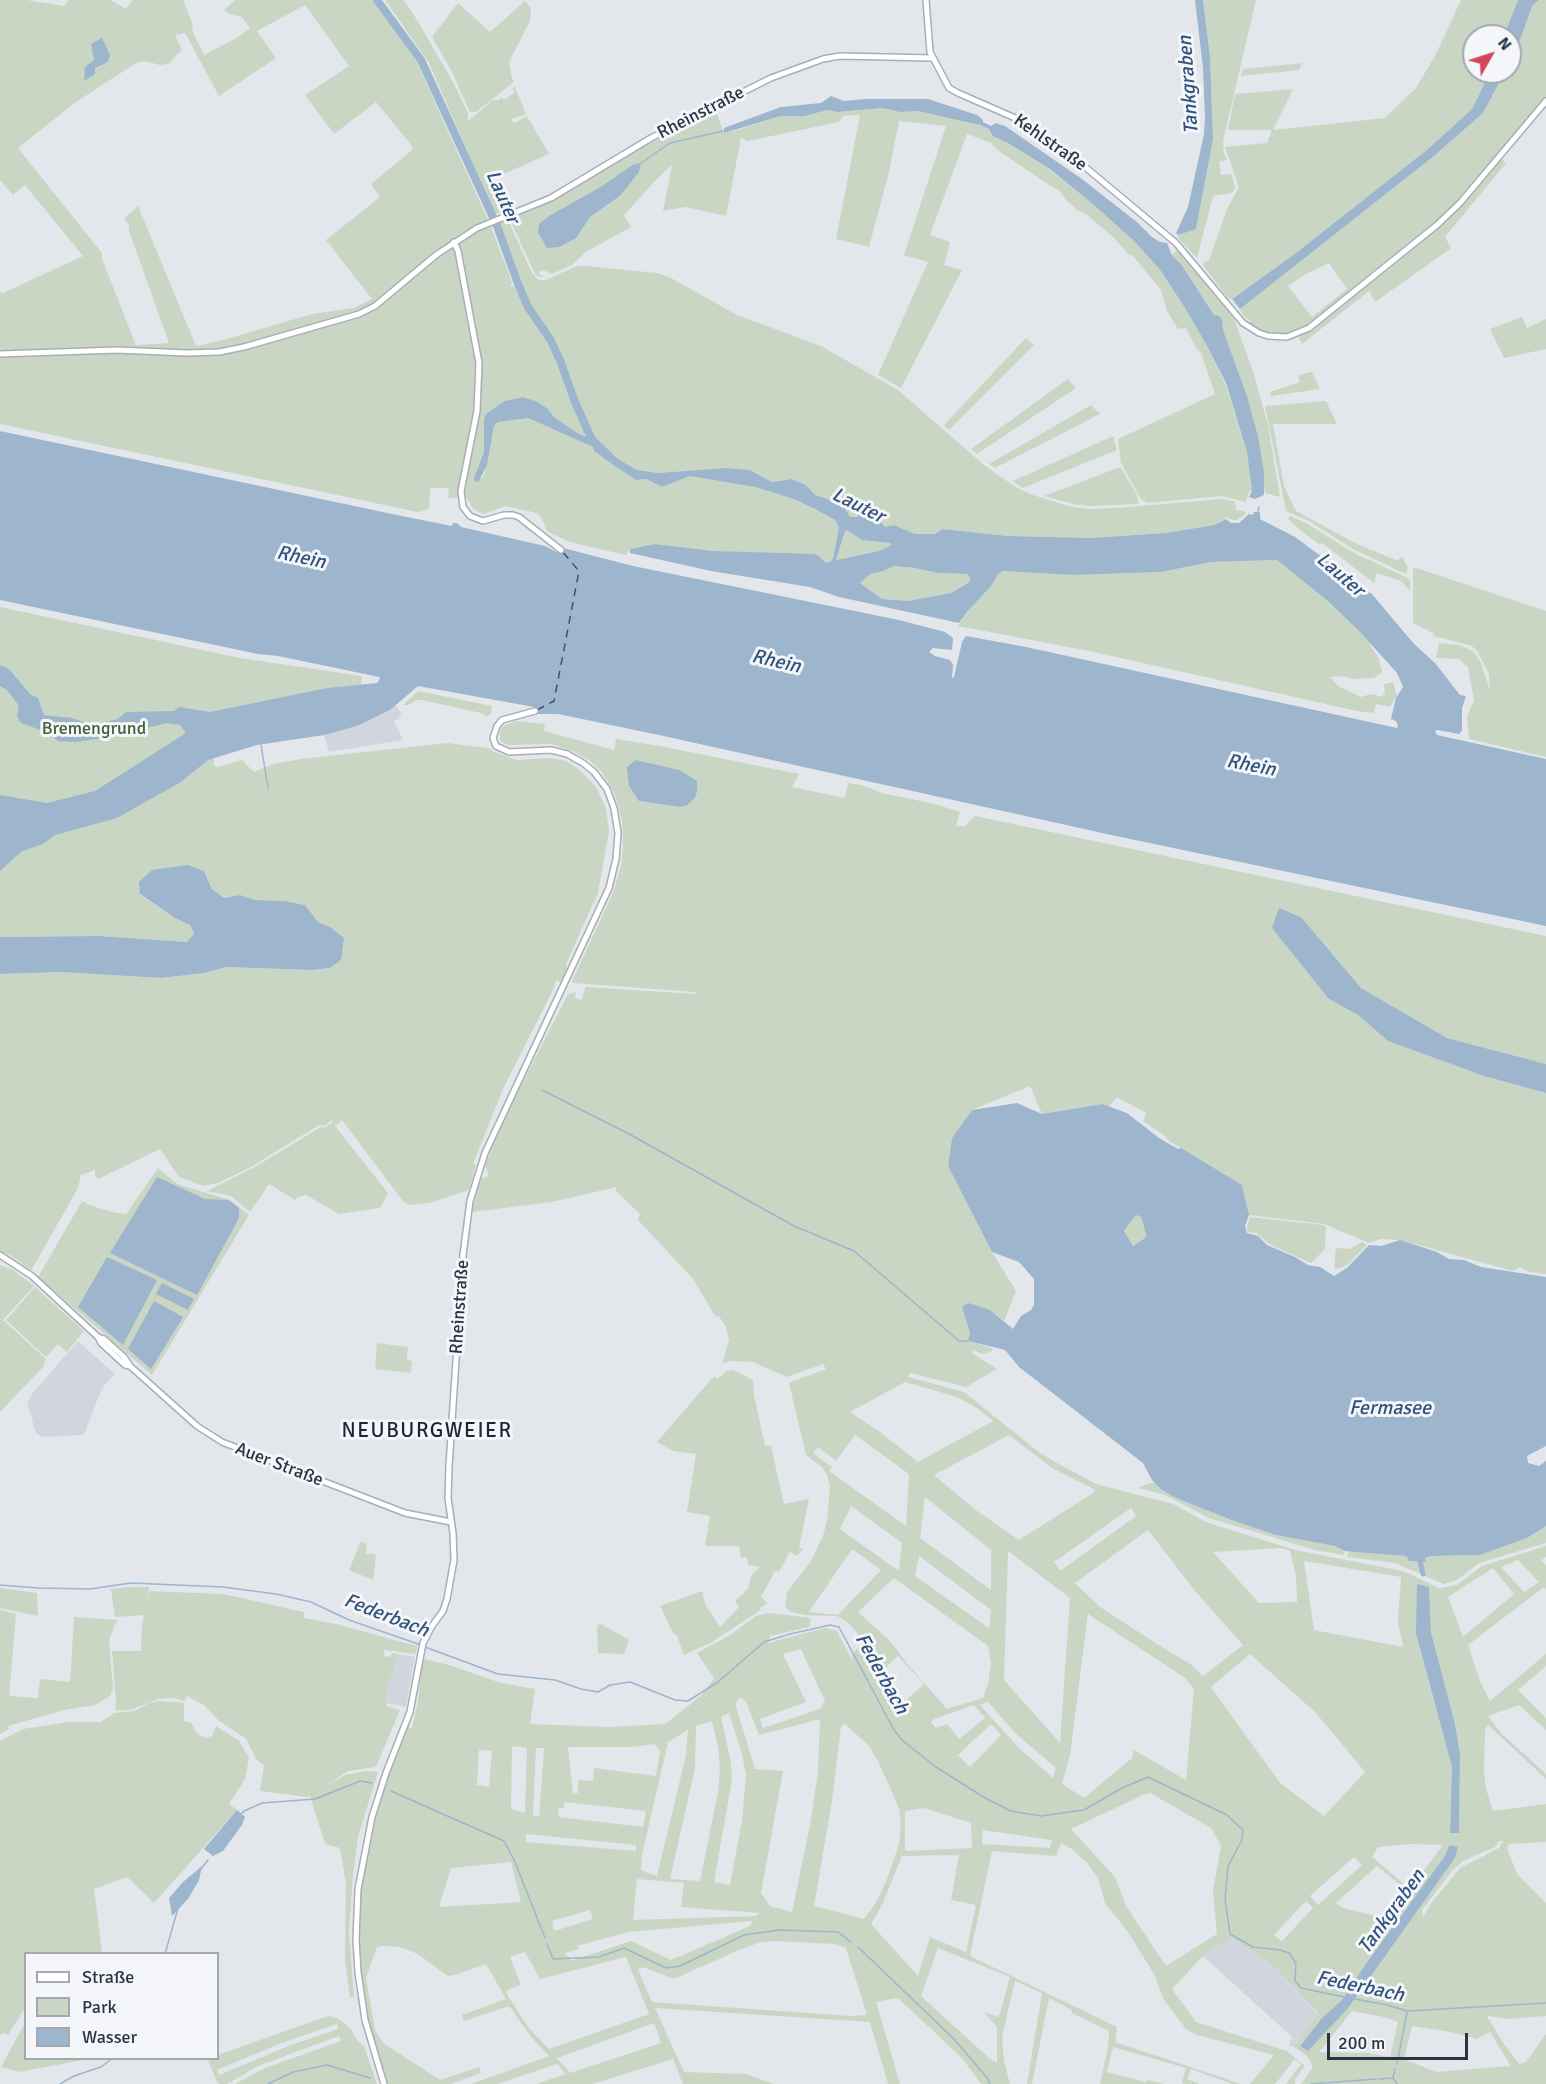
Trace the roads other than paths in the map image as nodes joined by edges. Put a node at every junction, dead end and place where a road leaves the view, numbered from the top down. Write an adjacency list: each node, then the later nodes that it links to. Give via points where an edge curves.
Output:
1 (926, 0): 2 (main road, Kehlstraße)
2 (933, 58): 3 (main road, Kehlstraße, via 953,91 1022,121 1065,150 1167,235 1198,266 1240,320 1251,329 1278,337 1295,335 1317,323 1448,216); 4 (main road, Rheinstraße, via 840,56 791,70 651,138 551,198 503,215)
3 (1546, 101)
4 (454, 242): 5 (main road, Rheinstraße, via 367,310 244,347 203,353 117,350); 6 (main road, via 479,363 477,411 462,501 467,513 476,520 504,515 519,517)
5 (0, 354)
6 (561, 550)
7 (535, 711): 9 (main road, Rheinstraße, via 502,720 494,738 496,746 509,752 551,750 567,754 594,772 607,789 614,808 618,833 616,859 609,888 495,1129 470,1201 449,1466)
8 (0, 1255): 9 (main road, Auer Straße, via 32,1276 197,1426 222,1442 405,1514)
9 (451, 1522): 10 (main road, Rheinstraße, via 454,1560 447,1599 423,1645 410,1712 372,1817 358,1889 358,1972 365,2020)
10 (384, 2084)

